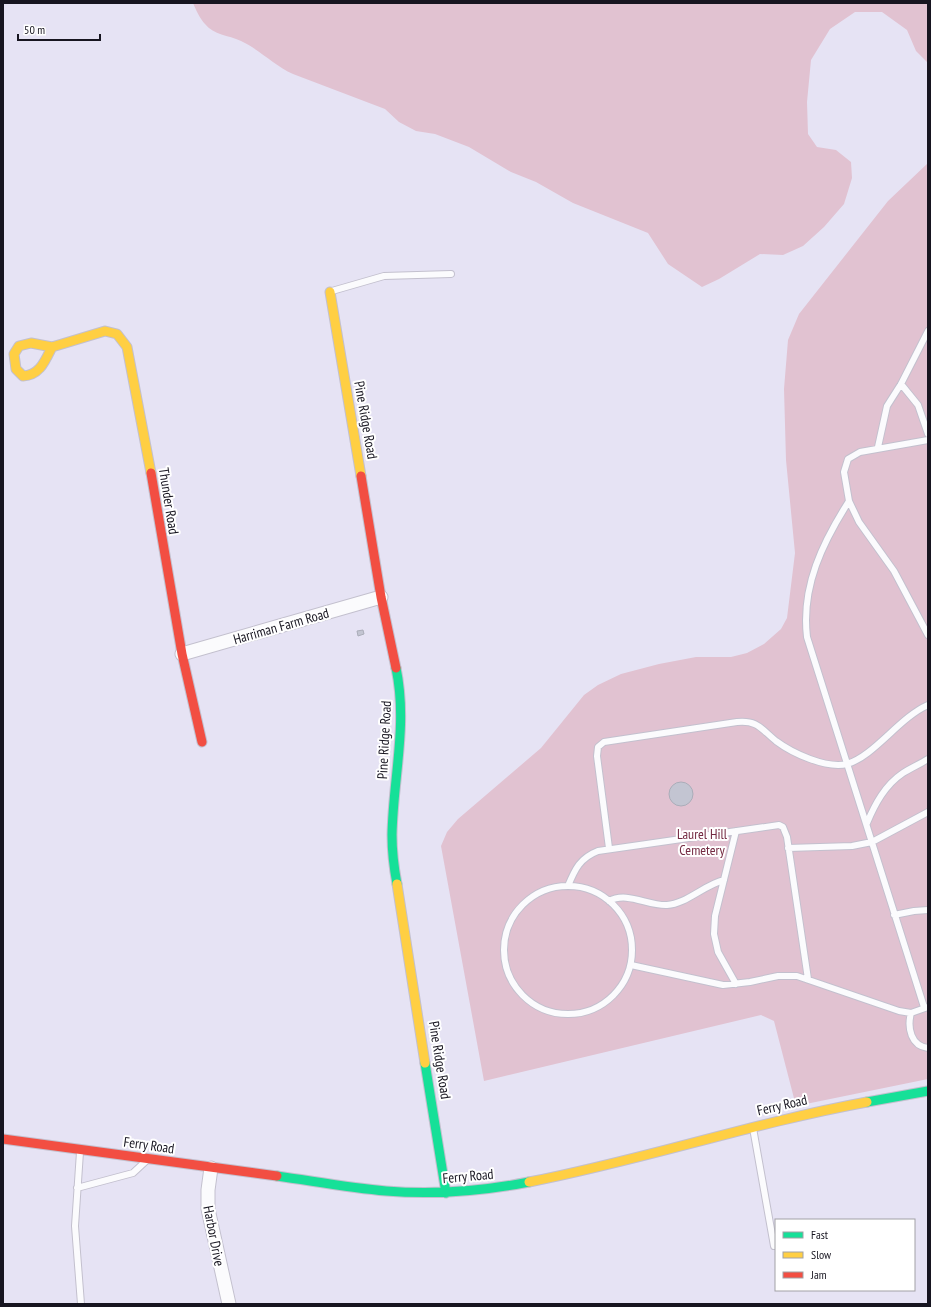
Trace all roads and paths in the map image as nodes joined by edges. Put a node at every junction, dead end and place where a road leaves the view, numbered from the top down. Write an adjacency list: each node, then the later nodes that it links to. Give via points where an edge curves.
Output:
1 (451, 274): 2 (lane, via 384,276)
2 (330, 292): 10 (street, Pine Ridge Road)
3 (928, 331): 5 (lane)
4 (52, 347): 4 (street, Thunder Road, via 29,343 21,345 14,351 15,369 28,377 38,373); 12 (street, Thunder Road, via 105,331 117,334 127,347)
5 (901, 384): 6 (lane, via 918,405); 8 (lane, via 887,406)
6 (928, 434)
7 (928, 440): 8 (lane)
8 (878, 447): 9 (lane, via 855,454 846,463 844,472)
9 (850, 500): 11 (lane, via 859,522 894,571); 16 (lane, via 826,540 814,568 805,618 808,642)
10 (381, 597): 12 (street, Harriman Farm Road); 41 (street, Pine Ridge Road, via 401,691 402,722 392,835 393,859)
11 (928, 635)
12 (182, 654): 14 (street, Thunder Road)
13 (928, 705): 16 (lane, via 916,711)
14 (202, 742)
15 (928, 759): 18 (lane, via 903,773 888,787 876,802)
16 (848, 764): 18 (lane); 21 (lane, via 825,763 798,755 750,722 604,742 598,747 597,756)
17 (928, 812): 20 (lane)
18 (867, 823): 20 (lane)
19 (736, 831): 21 (lane); 22 (lane, via 779,825 786,831); 23 (lane)
20 (872, 842): 22 (lane, via 852,846); 27 (lane)
21 (609, 848): 24 (lane, via 583,858)
22 (788, 848): 29 (lane)
23 (724, 880): 25 (lane, via 668,905 620,897); 30 (lane, via 715,916 714,941)
24 (568, 886): 25 (lane, via 593,891); 28 (lane, via 553,888 534,896 513,918 506,938 505,958 507,968 522,995 539,1007 558,1014 579,1014 598,1007 615,994)
25 (609, 901): 28 (lane, via 618,909 628,927 633,947)
26 (928, 910): 27 (lane)
27 (894, 915): 31 (lane)
28 (631, 965): 30 (lane, via 714,984)
29 (808, 979): 30 (lane, via 782,976); 32 (lane, via 849,995)
30 (736, 984)
31 (926, 1007): 32 (lane)
32 (911, 1013): 33 (lane, via 909,1020 912,1037 916,1044)
33 (928, 1048)
34 (928, 1090): 35 (street, Ferry Road)
35 (753, 1126): 41 (street, Ferry Road, via 570,1173 503,1187); 42 (lane)
36 (3, 1138): 37 (street, Ferry Road)
37 (80, 1150): 38 (street, Ferry Road); 40 (lane)
38 (148, 1159): 39 (street, Ferry Road); 40 (lane, via 133,1173)
39 (211, 1168): 41 (street, Ferry Road, via 386,1191); 44 (street, Harbor Drive, via 208,1208)
40 (77, 1188): 43 (lane, via 75,1226)
41 (446, 1192)
42 (774, 1246)
43 (81, 1304)
44 (228, 1304)

